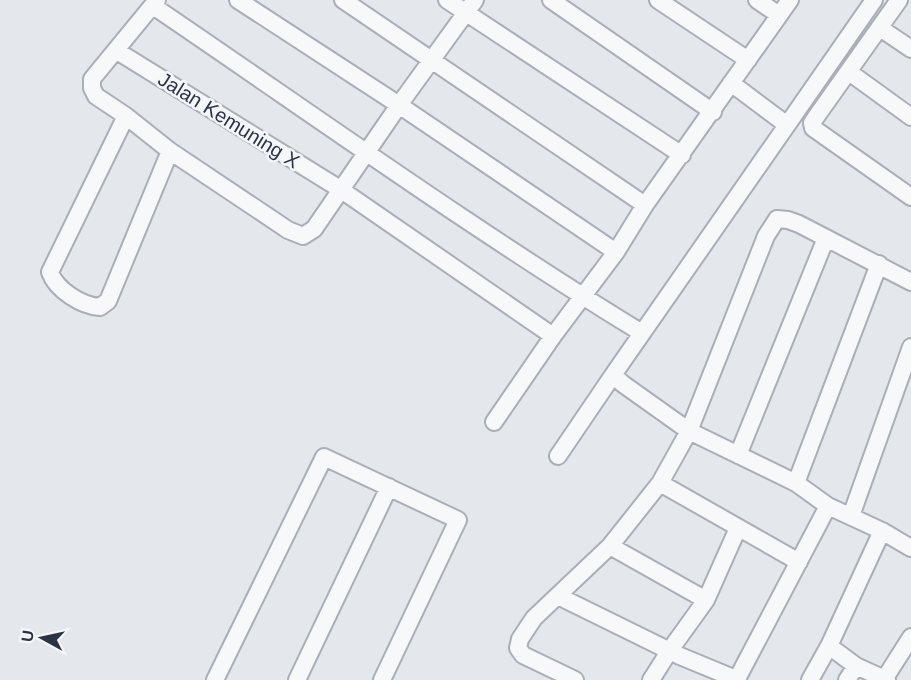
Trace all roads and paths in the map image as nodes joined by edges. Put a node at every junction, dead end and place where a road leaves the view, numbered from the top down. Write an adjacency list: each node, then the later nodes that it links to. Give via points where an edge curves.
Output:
1 (238, 0): 20 (street)
2 (343, 0): 17 (street)
3 (447, 0): 11 (street)
4 (552, 0): 21 (street)
5 (658, 0): 16 (street)
6 (757, 0): 12 (street)
7 (790, 0): 12 (street)
8 (874, 0): 24 (street)
9 (899, 0): 13 (street)
10 (155, 3): 15 (street); 26 (street)
11 (471, 6): 17 (street); 27 (street)
12 (779, 15): 16 (street)
13 (880, 28): 14 (street); 18 (street)
14 (911, 49)
15 (117, 51): 22 (street, via 92,79 92,88 96,96); 28 (street, Jalan Kemuning X)
16 (748, 60): 19 (street)
17 (431, 61): 20 (street); 30 (street)
18 (849, 72): 23 (street); 29 (street, via 812,123 813,128)
19 (731, 83): 21 (street); 24 (street)
20 (399, 105): 26 (street); 32 (street)
21 (713, 112): 27 (street)
22 (126, 116): 25 (street); 25 (street, via 50,272 53,280 81,302 100,307 108,301)
23 (911, 117)
24 (787, 124): 36 (street)
25 (171, 151): 28 (street, via 298,235 314,229)
26 (366, 152): 28 (street); 35 (street)
27 (682, 155): 30 (street)
28 (340, 189): 37 (street, Jalan Kemuning X)
29 (911, 197)
30 (645, 205): 32 (street)
31 (826, 238): 33 (street); 41 (street, via 799,224 777,219 766,236); 42 (street)
32 (616, 252): 35 (street)
33 (879, 264): 34 (street); 45 (street)
34 (911, 282)
35 (582, 296): 36 (street); 37 (street)
36 (642, 333): 39 (street)
37 (553, 336): 40 (street)
38 (911, 347): 48 (street)
39 (614, 375): 41 (street); 43 (street)
40 (495, 422)
41 (689, 431): 42 (street); 44 (street)
42 (738, 455): 45 (street)
43 (558, 456)
44 (660, 483): 49 (street); 52 (street)
45 (796, 483): 47 (street)
46 (389, 487): 62 (street, via 324,457); 63 (street); 64 (street, via 458,520)
47 (828, 506): 48 (street); 54 (street)
48 (851, 516): 51 (street)
49 (738, 528): 54 (street); 56 (street)
50 (911, 530): 53 (street)
51 (882, 531): 53 (street); 58 (street)
52 (610, 546): 55 (street); 56 (street)
53 (908, 547)
54 (799, 562): 67 (street)
55 (558, 596): 59 (street); 65 (street, via 534,618 518,648 523,655)
56 (706, 600): 59 (street)
57 (911, 637): 61 (street)
58 (829, 646): 60 (street); 68 (street)
59 (670, 650): 66 (street); 67 (street)
60 (852, 673): 61 (street)
61 (886, 679)
62 (215, 680)
63 (297, 680)
64 (382, 680)
65 (575, 680)
66 (651, 680)
67 (737, 680)
68 (810, 680)

